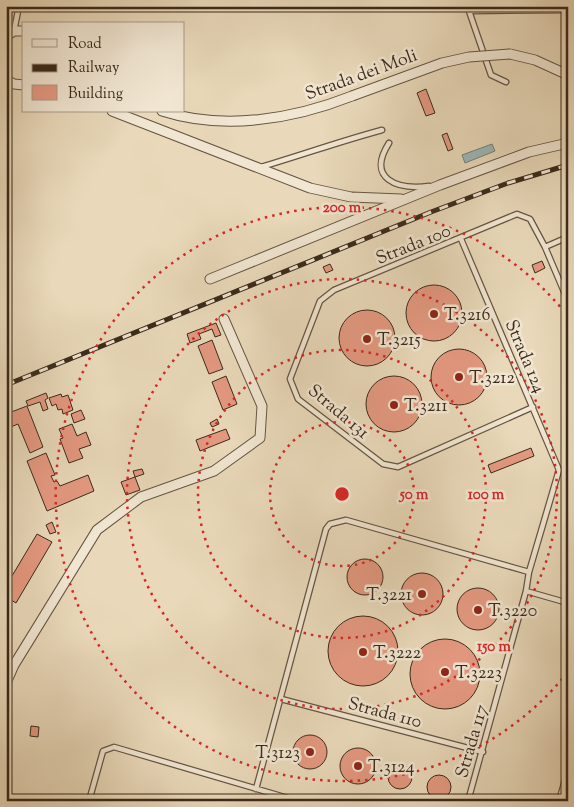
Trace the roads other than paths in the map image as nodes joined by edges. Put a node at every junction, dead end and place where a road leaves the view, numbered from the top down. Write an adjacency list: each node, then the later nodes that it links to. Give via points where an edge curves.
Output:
1 (19, 6): 3 (lane)
2 (568, 10): 6 (lane, via 470,11 491,75)
3 (10, 34)
4 (568, 75): 9 (street, Strada dei Moli, bridge, via 536,60 510,54 469,56 442,62 319,109 269,119 210,121)
5 (6, 80): 7 (street)
6 (506, 82)
7 (22, 85)
8 (115, 112): 13 (street)
9 (167, 112)
10 (382, 130): 13 (lane)
11 (389, 143): 14 (lane, via 383,152 381,165 386,179 410,189)
12 (568, 143): 14 (street, via 529,152)
13 (260, 168): 15 (street, via 310,188 351,197)
14 (440, 185): 15 (street)
15 (404, 200): 19 (street)
16 (568, 237): 18 (lane)
17 (460, 239): 18 (lane, Strada 100, via 517,214 530,219); 20 (lane, Strada 100, via 334,290); 23 (lane, Strada 124)
18 (545, 247): 21 (lane)
19 (210, 279)
20 (320, 301): 23 (lane, Strada 131, via 290,379 298,399 383,464 398,467)
21 (568, 301)
22 (224, 319): 27 (street, via 262,406 260,438 214,471 141,498 97,530)
23 (533, 407): 24 (lane, Strada 124, via 559,470)
24 (529, 572): 25 (lane, Strada 117); 28 (lane, via 346,520 330,524 326,528)
25 (526, 591): 26 (lane); 29 (lane, Strada 117)
26 (568, 603)
27 (6, 683)
28 (281, 699): 29 (lane, Strada 110); 32 (lane)
29 (483, 752): 35 (lane, Strada 117)
30 (568, 770): 31 (lane)
31 (566, 783): 36 (lane)
32 (256, 789): 33 (lane, via 114,747 103,750); 34 (lane)
33 (89, 801)
34 (298, 801)
35 (468, 801)
36 (559, 801)

